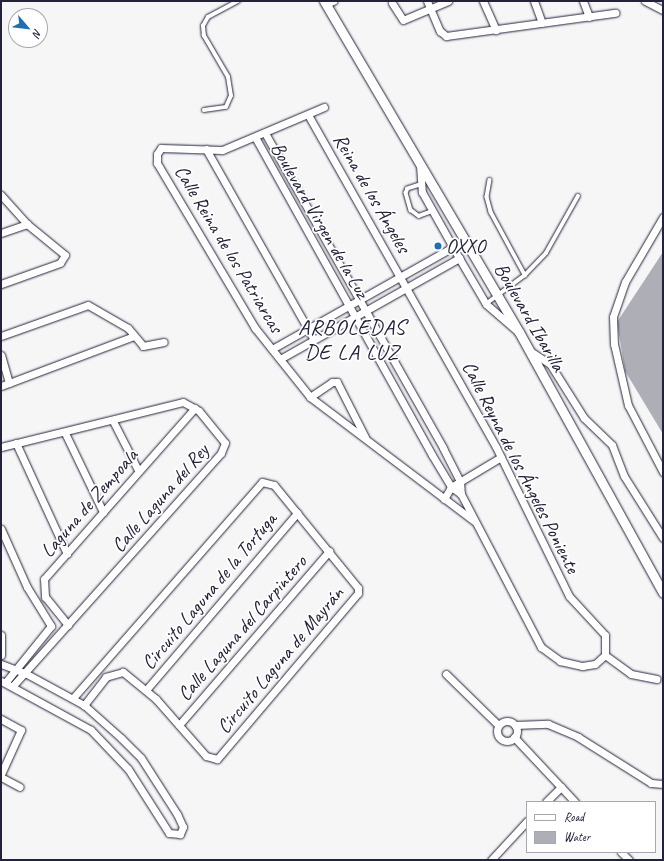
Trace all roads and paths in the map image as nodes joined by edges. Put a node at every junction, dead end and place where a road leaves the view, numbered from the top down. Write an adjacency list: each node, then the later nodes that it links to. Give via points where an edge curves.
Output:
1 (238, 1): 17 (lane, via 208,17 203,26 204,36 228,77 231,96 226,107)
2 (427, 1): 10 (street)
3 (448, 1): 10 (street)
4 (483, 1): 15 (street)
5 (534, 1): 14 (street)
6 (582, 1): 13 (street)
7 (645, 1): 11 (street)
8 (328, 2): 22 (street, Boulevard Ibarilla)
9 (392, 4): 10 (street, via 403,20)
10 (430, 9): 15 (street, via 441,33 446,36)
11 (663, 10)
12 (615, 13): 13 (street)
13 (589, 17): 14 (street)
14 (542, 23): 15 (street)
15 (496, 30)
16 (324, 107): 18 (street)
17 (204, 110)
18 (308, 115): 19 (street); 34 (street, Reina de los Ángeles)
19 (265, 133): 20 (street); 38 (street, Boulevard Virgen de la Luz)
20 (254, 137): 21 (street, via 222,150); 40 (street, Boulevard Virgen de la Luz)
21 (206, 149): 43 (street); 49 (street, Calle Reina de los Patriarcas, via 164,148 158,151 158,163 255,328)
22 (420, 165): 24 (street); 37 (street, Boulevard Ibarilla)
23 (490, 180): 33 (lane, via 487,197 491,212)
24 (420, 185): 27 (street); 27 (lane, via 408,189 406,193 411,210 419,216)
25 (1, 195): 29 (street)
26 (578, 196): 33 (lane, via 555,240)
27 (432, 211): 31 (street)
28 (663, 217): 64 (street, via 625,282 613,317 614,344 628,405)
29 (28, 224): 30 (street); 35 (street, via 64,252 64,258 60,263)
30 (1, 234)
31 (453, 248): 32 (street); 34 (street)
32 (459, 258): 36 (street); 39 (street)
33 (525, 275): 37 (lane)
34 (401, 277): 36 (street, Reina de los Ángeles); 38 (street)
35 (1, 284)
36 (407, 288): 41 (street); 62 (street, Calle Reyna de los Ángeles Poniente)
37 (498, 296): 39 (lane); 44 (street, Boulevard Ibarilla)
38 (359, 300): 40 (street); 41 (street, Boulevard Virgen de la Luz)
39 (486, 304): 44 (street)
40 (350, 305): 42 (street, Boulevard Virgen de la Luz); 43 (street)
41 (365, 311): 42 (street); 65 (street, Boulevard Virgen de la Luz)
42 (356, 316): 47 (street); 66 (street, Boulevard Virgen de la Luz)
43 (308, 329): 47 (street); 49 (street)
44 (519, 332): 50 (street, Boulevard Ibarilla)
45 (1, 336): 46 (street, via 88,305 96,307)
46 (134, 336): 48 (street, via 143,346); 53 (street)
47 (314, 338): 52 (street)
48 (164, 342)
49 (272, 349): 52 (street, Calle Reina de los Patriarcas)
50 (530, 351): 73 (street, via 550,364 584,418 612,445 624,476); 76 (street, Boulevard Ibarilla)
51 (1, 355): 53 (street)
52 (280, 359): 55 (street, Calle Reina de los Patriarcas)
53 (9, 382): 54 (street)
54 (1, 386)
55 (310, 397): 59 (street, Calle Reina de los Patriarcas); 59 (street, via 332,382 337,382)
56 (196, 408): 57 (street, via 187,402 165,404); 63 (street, Laguna de Zempoala); 77 (street, Calle Laguna del Rey, via 223,437 223,450)
57 (113, 421): 58 (street); 63 (street)
58 (65, 434): 60 (street); 69 (street)
59 (366, 439): 68 (street, Calle Reina de los Patriarcas)
60 (16, 443): 61 (street); 75 (street)
61 (1, 447)
62 (501, 457): 65 (street); 80 (street, Calle Reyna de los Ángeles Poniente, via 569,596 605,635)
63 (138, 470): 69 (street, Laguna de Zempoala)
64 (663, 472)
65 (460, 481): 66 (street); 67 (street)
66 (451, 487): 67 (street); 68 (street)
67 (461, 494): 71 (street)
68 (444, 499): 71 (street, Calle Reina de los Patriarcas)
69 (103, 512): 75 (street, Laguna de Zempoala)
70 (297, 513): 74 (street, Circuito Laguna de Mayrán); 88 (street, Circuito Laguna de la Tortuga); 89 (street, Circuito Laguna de Mayrán, via 274,485 259,484)
71 (474, 521): 80 (street, via 546,654 582,666 596,664)
72 (1, 529): 82 (street, via 27,587 51,623 50,630)
73 (663, 538)
74 (329, 552): 92 (street, Calle Laguna del Carpintero); 92 (street, Circuito Laguna de Mayrán, via 358,593 221,756 217,759 206,756)
75 (67, 554): 77 (street, Laguna de Zempoala, via 44,579 42,588 45,597)
76 (663, 593)
77 (68, 625): 83 (street, Calle Laguna del Rey)
78 (1, 635): 79 (street)
79 (1, 655)
80 (605, 655): 85 (street, via 631,674)
81 (1, 664): 82 (street)
82 (17, 669): 83 (street); 86 (street)
83 (25, 673): 87 (street, Calle Laguna del Rey); 89 (street)
84 (446, 674): 93 (street)
85 (657, 679)
86 (3, 682): 87 (street)
87 (13, 686): 97 (street, via 76,720)
88 (146, 690): 90 (street, Circuito Laguna de Mayrán, via 125,673 117,672 106,677); 92 (street, Circuito Laguna de Mayrán)
89 (73, 698): 90 (street)
90 (84, 705): 95 (street)
91 (1, 719): 98 (street, via 21,730)
92 (179, 725)
93 (498, 725): 94 (street, via 507,720); 96 (street, via 500,738 506,741)
94 (515, 725): 96 (street); 99 (street, via 548,724 572,734 652,783)
95 (112, 729): 97 (street); 97 (street, via 153,775 181,821 180,834 169,833 142,787)
96 (514, 737): 101 (street)
97 (102, 740)
98 (1, 776): 100 (street)
99 (663, 784)
100 (20, 787)
101 (561, 787): 102 (street); 103 (street)
102 (547, 801)
103 (574, 801)
104 (526, 822): 105 (street)
105 (491, 860)

